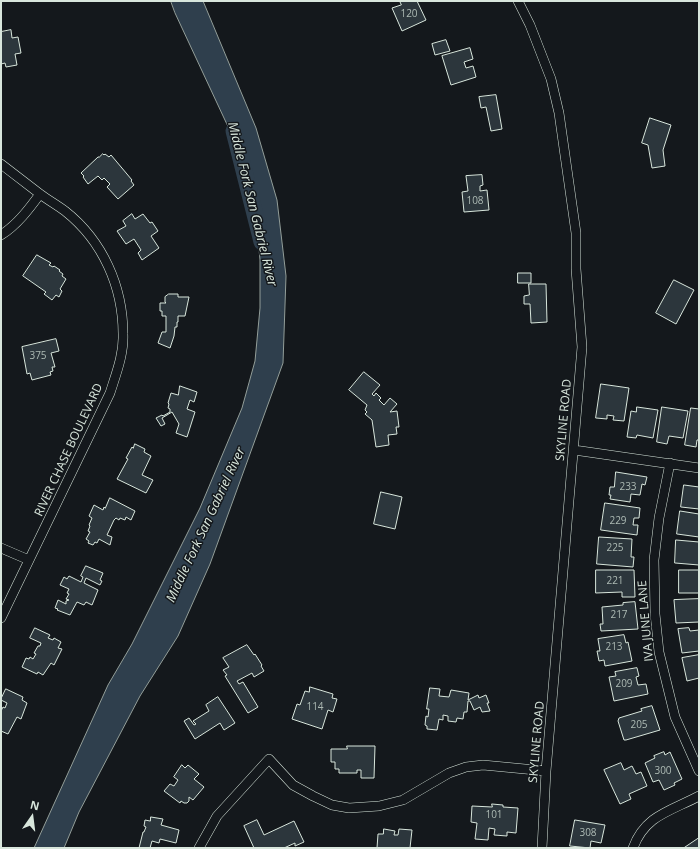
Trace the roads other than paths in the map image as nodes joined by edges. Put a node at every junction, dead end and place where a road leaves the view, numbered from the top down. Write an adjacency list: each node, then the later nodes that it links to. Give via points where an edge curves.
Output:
1 (518, 1): 5 (street, SKYLINE ROAD, via 551,79 562,131 576,233 582,347)
2 (1, 164): 3 (street, RIVER CHASE BOULEVARD)
3 (40, 194): 4 (street, via 10,230); 9 (street, RIVER CHASE BOULEVARD, via 66,211 101,250 112,272 121,304 124,335 120,362 110,393)
4 (1, 235)
5 (574, 450): 6 (street); 11 (street, SKYLINE ROAD)
6 (670, 463): 7 (street); 12 (street, IVA JUNE LANE, via 654,560 659,652 675,717)
7 (699, 468)
8 (1, 548): 9 (street)
9 (29, 560): 10 (street, RIVER CHASE BOULEVARD)
10 (1, 618)
11 (546, 771): 14 (street, via 483,765 466,767 449,773 403,800 379,806 349,808 332,805 293,785 269,759 217,816); 15 (street, SKYLINE ROAD)
12 (699, 771)
13 (699, 796): 16 (street, via 654,818 637,837)
14 (199, 848)
15 (542, 848)
16 (633, 848)

